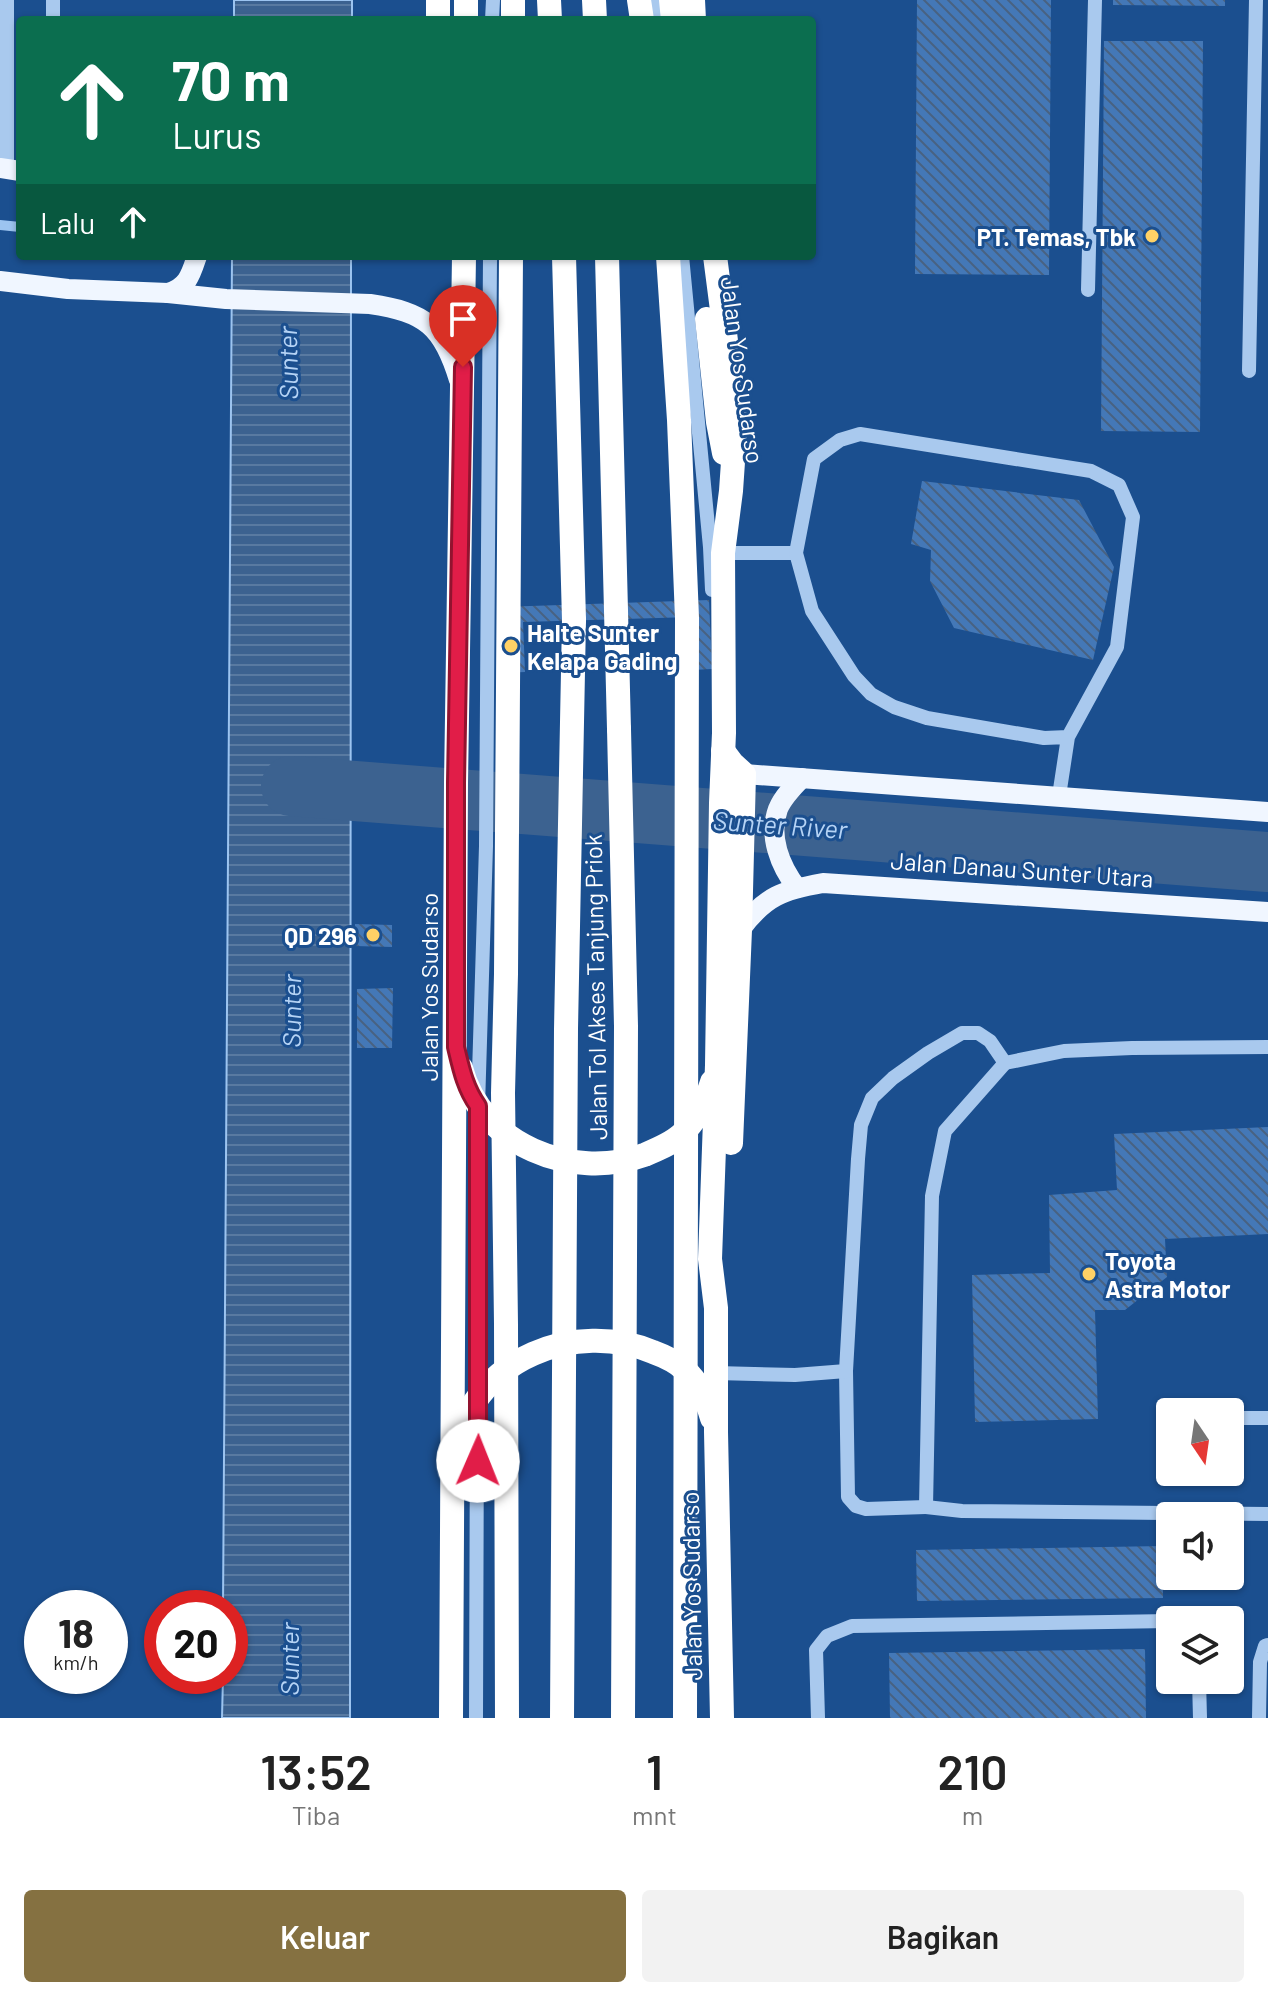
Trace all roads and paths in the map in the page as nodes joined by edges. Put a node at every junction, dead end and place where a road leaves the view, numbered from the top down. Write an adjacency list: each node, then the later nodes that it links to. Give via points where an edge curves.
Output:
1 (7, 0): 4 (street)
2 (1095, 0): 16 (street)
3 (1256, 0): 18 (street)
4 (9, 170)
5 (464, 260): 19 (highway, Jalan Yos Sudarso)
6 (490, 260): 38 (street, via 486,846)
7 (511, 260): 54 (highway, bridge, via 503,1093)
8 (564, 260): 55 (highway, Jalan Tol Akses Tanjung Priok, bridge, via 574,620)
9 (607, 260): 56 (highway, Jalan Tol Akses Tanjung Priok, bridge, via 626,1026)
10 (668, 260): 57 (highway, bridge, via 687,618)
11 (682, 260): 24 (street)
12 (700, 260): 20 (highway, Jalan Yos Sudarso)
13 (716, 260): 20 (highway, Jalan Yos Sudarso, via 736,418)
14 (195, 262): 17 (main road, via 185,285)
15 (0, 281): 17 (main road)
16 (1088, 290)
17 (168, 293): 19 (main road, via 370,304 413,315 445,342)
18 (1249, 371)
19 (463, 395): 34 (highway, Jalan Yos Sudarso)
20 (731, 491): 21 (highway, Jalan Yos Sudarso)
21 (723, 553): 22 (street); 24 (highway, Jalan Yos Sudarso)
22 (796, 553): 23 (street, via 812,611 871,694 927,718 1044,738); 23 (street, via 814,459 840,440 860,434 1091,471 1119,485 1133,517 1117,647)
23 (1068, 737): 27 (street)
24 (723, 751): 25 (highway); 28 (highway, Jalan Yos Sudarso)
25 (744, 774): 26 (main road); 28 (highway, Jalan Yos Sudarso)
26 (802, 778): 27 (main road); 31 (main road, via 777,810 777,853)
27 (1059, 796): 29 (main road)
28 (732, 803): 30 (highway, Jalan Yos Sudarso)
29 (1268, 812)
30 (732, 846): 33 (highway, Jalan Yos Sudarso); 37 (highway, Jalan Yos Sudarso)
31 (797, 888): 32 (main road, Jalan Danau Sunter Utara, via 823,883); 33 (main road, Jalan Danau Sunter Utara, via 767,900)
32 (1268, 912)
33 (740, 930): 39 (highway, Jalan Yos Sudarso, via 726,1258)
34 (456, 1047): 38 (highway); 46 (highway, Jalan Yos Sudarso)
35 (1268, 1047): 36 (street, via 1064,1051)
36 (1005, 1063): 40 (street, via 990,1041 978,1033 962,1033 872,1098 861,1125); 47 (street, via 945,1131 932,1196)
37 (717, 1065): 38 (highway, via 708,1094 680,1136 657,1150 606,1164 553,1158 528,1148 505,1134); 39 (highway, Jalan Yos Sudarso, via 710,1259)
38 (478, 1106): 42 (street)
39 (716, 1308): 41 (highway, Jalan Yos Sudarso)
40 (846, 1371): 41 (street, via 782,1376); 47 (street, via 848,1497 866,1509)
41 (716, 1373): 45 (highway, Jalan Yos Sudarso)
42 (478, 1398): 45 (highway, via 509,1367 532,1354 584,1339 611,1340 637,1345 685,1369 708,1405); 46 (highway, via 460,1430); 53 (street)
43 (1244, 1418): 44 (street)
44 (1268, 1418)
45 (716, 1432): 58 (highway, Jalan Yos Sudarso)
46 (451, 1474): 52 (highway, Jalan Yos Sudarso)
47 (926, 1507): 48 (street)
48 (1268, 1514)
49 (1156, 1621): 59 (street, via 852,1626 827,1636 816,1650)
50 (1268, 1645): 61 (street, via 1260,1662)
51 (1199, 1694): 60 (street)
52 (451, 1718)
53 (476, 1718)
54 (507, 1718)
55 (562, 1718)
56 (623, 1718)
57 (685, 1718)
58 (722, 1718)
59 (818, 1718)
60 (1200, 1718)
61 (1259, 1718)

